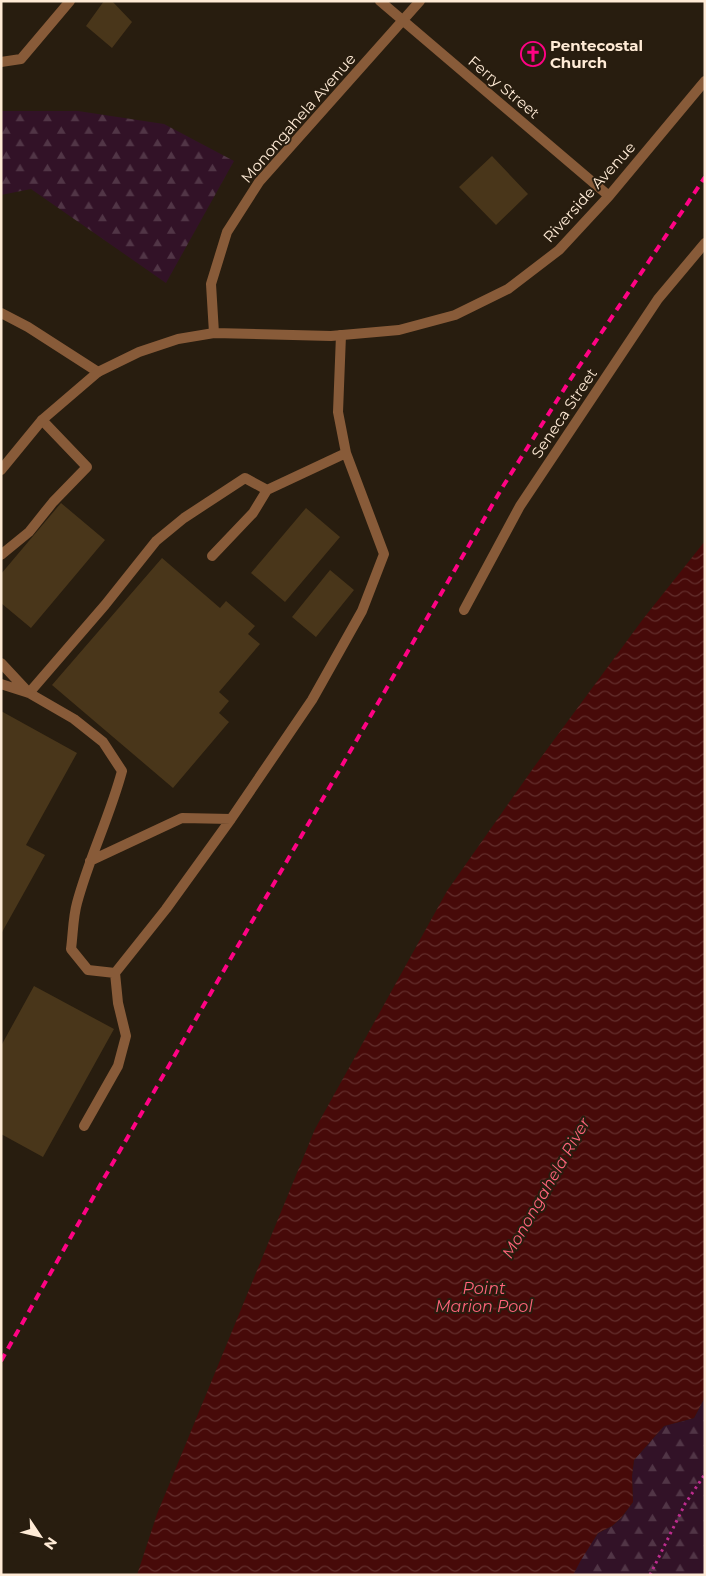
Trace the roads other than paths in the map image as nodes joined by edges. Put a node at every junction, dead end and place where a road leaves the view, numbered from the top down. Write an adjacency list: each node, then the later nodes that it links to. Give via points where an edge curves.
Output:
1 (70, 1): 5 (street, via 21,59)
2 (380, 1): 4 (street, Ferry Street)
3 (420, 1): 4 (street, Monongahela Avenue)
4 (402, 21): 7 (street, Ferry Street); 10 (street, Monongahela Avenue, via 258,182 227,232 211,284)
5 (1, 62)
6 (705, 81): 7 (street, Riverside Avenue)
7 (608, 196): 11 (street, Riverside Avenue, via 558,250 508,289 454,315 399,330)
8 (705, 243): 19 (street, Seneca Street, via 658,299 526,497)
9 (1, 313): 12 (street)
10 (214, 333): 11 (street, Riverside Avenue); 12 (street, via 178,339 139,352)
11 (341, 335): 14 (street, via 338,412)
12 (98, 372): 13 (street)
13 (42, 420): 15 (street); 17 (street, via 87,467 29,532)
14 (346, 453): 16 (street); 23 (street, via 384,554 362,611 316,692)
15 (1, 470)
16 (267, 490): 18 (street, via 253,513); 22 (street, via 245,478 184,518 156,541)
17 (1, 555)
18 (212, 556)
19 (464, 610)
20 (1, 663): 22 (street)
21 (1, 684): 22 (street)
22 (29, 693): 24 (street, via 74,719 104,742 122,771 115,799)
23 (232, 819): 24 (street, via 182,818); 25 (street)
24 (90, 861): 25 (street, via 76,905 71,949 88,970)
25 (116, 974): 26 (street, via 118,1003 126,1036 118,1066)
26 (84, 1126)

